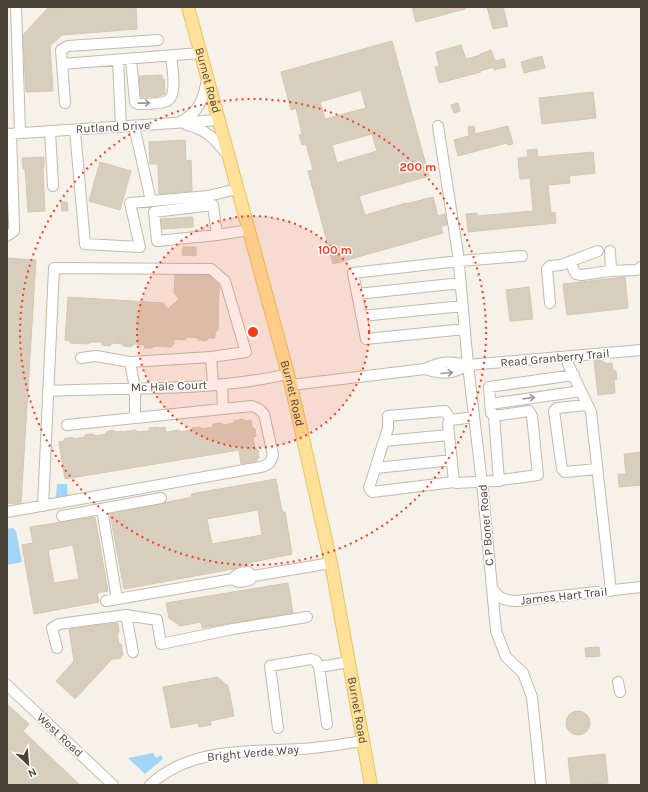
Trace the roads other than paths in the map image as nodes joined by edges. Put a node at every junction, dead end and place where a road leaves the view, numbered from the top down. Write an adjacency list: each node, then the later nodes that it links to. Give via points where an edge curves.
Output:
1 (16, 7): 18 (street)
2 (188, 7): 4 (main road, Burnet Road)
3 (158, 40): 8 (street, via 68,46 61,50)
4 (200, 54): 5 (street); 9 (main road, Burnet Road)
5 (171, 56): 6 (street); 6 (street, one-way to 5, via 135,102 167,102 172,97 174,89)
6 (132, 59): 7 (street)
7 (118, 60): 8 (street); 15 (street)
8 (62, 64): 10 (street)
9 (207, 79): 11 (main road, Burnet Road); 12 (street, via 200,106)
10 (65, 102)
11 (219, 120): 12 (street, Rutland Drive); 19 (main road, Burnet Road)
12 (178, 123): 13 (street, Rutland Drive); 19 (street, via 204,130)
13 (134, 126): 15 (street, Rutland Drive); 23 (street)
14 (438, 126): 30 (street, C P Boner Road)
15 (121, 127): 16 (street, Rutland Drive)
16 (75, 130): 17 (street, Rutland Drive); 23 (street, via 85,244 140,247 130,203)
17 (50, 131): 18 (street, Rutland Drive); 21 (street)
18 (13, 134): 20 (street)
19 (228, 155): 22 (main road, Burnet Road)
20 (9, 159): 26 (street, via 14,231)
21 (53, 186)
22 (237, 188): 23 (street, via 208,196); 24 (main road, Burnet Road)
23 (151, 201)
24 (249, 230): 25 (street); 47 (main road, Burnet Road)
25 (217, 235): 25 (street, via 157,241 154,212 214,205)
26 (7, 236)
27 (598, 251): 31 (street)
28 (610, 251): 33 (street)
29 (522, 256): 30 (street)
30 (458, 257): 34 (street, C P Boner Road); 35 (street, via 353,273)
31 (571, 261): 33 (street, via 576,274); 36 (street, via 547,269)
32 (641, 267): 33 (street, via 637,270)
33 (611, 271)
34 (461, 283): 35 (street); 37 (street, C P Boner Road)
35 (357, 294): 38 (street)
36 (550, 303)
37 (463, 306): 38 (street); 39 (street, C P Boner Road)
38 (361, 316): 39 (street, via 366,339)
39 (465, 329): 45 (street, C P Boner Road)
40 (641, 350): 42 (street, Read Granberry Trail)
41 (211, 357): 44 (street); 48 (street); 50 (street, via 246,352 225,281 211,269 54,268)
42 (567, 357): 45 (street, Read Granberry Trail); 46 (street)
43 (81, 358): 44 (street, via 96,356)
44 (130, 362): 49 (street)
45 (468, 365): 47 (street, Read Granberry Trail, via 454,361 436,363 426,370); 56 (street, C P Boner Road)
46 (574, 375): 51 (street); 52 (street, via 491,386)
47 (289, 379): 48 (street, Mc Hale Court); 73 (main road, Burnet Road)
48 (217, 384): 49 (street, Mc Hale Court); 54 (street)
49 (134, 388): 50 (street, Mc Hale Court); 57 (street)
50 (48, 391): 69 (street)
51 (581, 391): 52 (street, one-way to 51); 53 (street)
52 (490, 404): 55 (street)
53 (588, 405): 64 (street); 64 (street, via 557,408 554,411 562,470 565,472)
54 (223, 409): 57 (street); 69 (street, via 252,406 264,414 274,455 268,465)
55 (494, 416): 65 (street); 65 (street, via 529,412 532,416 538,475)
56 (474, 417): 58 (street); 67 (street, C P Boner Road)
57 (135, 418): 59 (street)
58 (451, 420): 60 (street, via 448,424); 61 (street, via 445,411 388,416)
59 (67, 425)
60 (450, 434): 61 (street); 62 (street)
61 (384, 441): 63 (street)
62 (452, 460): 63 (street); 66 (street)
63 (376, 468): 66 (street, via 369,488 372,492)
64 (597, 469): 76 (street)
65 (499, 481): 67 (street)
66 (454, 482): 67 (street)
67 (482, 482): 75 (street, C P Boner Road)
68 (161, 498): 70 (street)
69 (43, 506): 71 (street)
70 (102, 509): 72 (street); 77 (street)
71 (7, 512)
72 (62, 516)
73 (331, 563): 77 (street, via 253,576 243,572 233,579); 83 (main road, Burnet Road)
74 (641, 587): 76 (street, James Hart Trail)
75 (492, 588): 76 (street, James Hart Trail, via 499,597 516,601); 92 (street, C P Boner Road, via 496,631 506,657 523,673 532,697)
76 (610, 591)
77 (117, 599): 78 (street)
78 (106, 601)
79 (126, 615): 80 (street, via 157,620 161,644 232,629); 81 (street, via 59,624 52,628); 82 (street)
80 (307, 618)
81 (57, 648)
82 (133, 652)
83 (349, 662): 84 (street); 88 (main road, Burnet Road)
84 (319, 667): 86 (street); 87 (street, via 316,661 311,659 270,666)
85 (7, 685): 89 (street, West Road)
86 (327, 724)
87 (278, 728)
88 (363, 741): 90 (street, Bright Verde Way, via 322,748 210,755 184,763 157,778); 91 (main road, Burnet Road)
89 (113, 785)
90 (150, 785)
91 (371, 785)
92 (541, 785)

